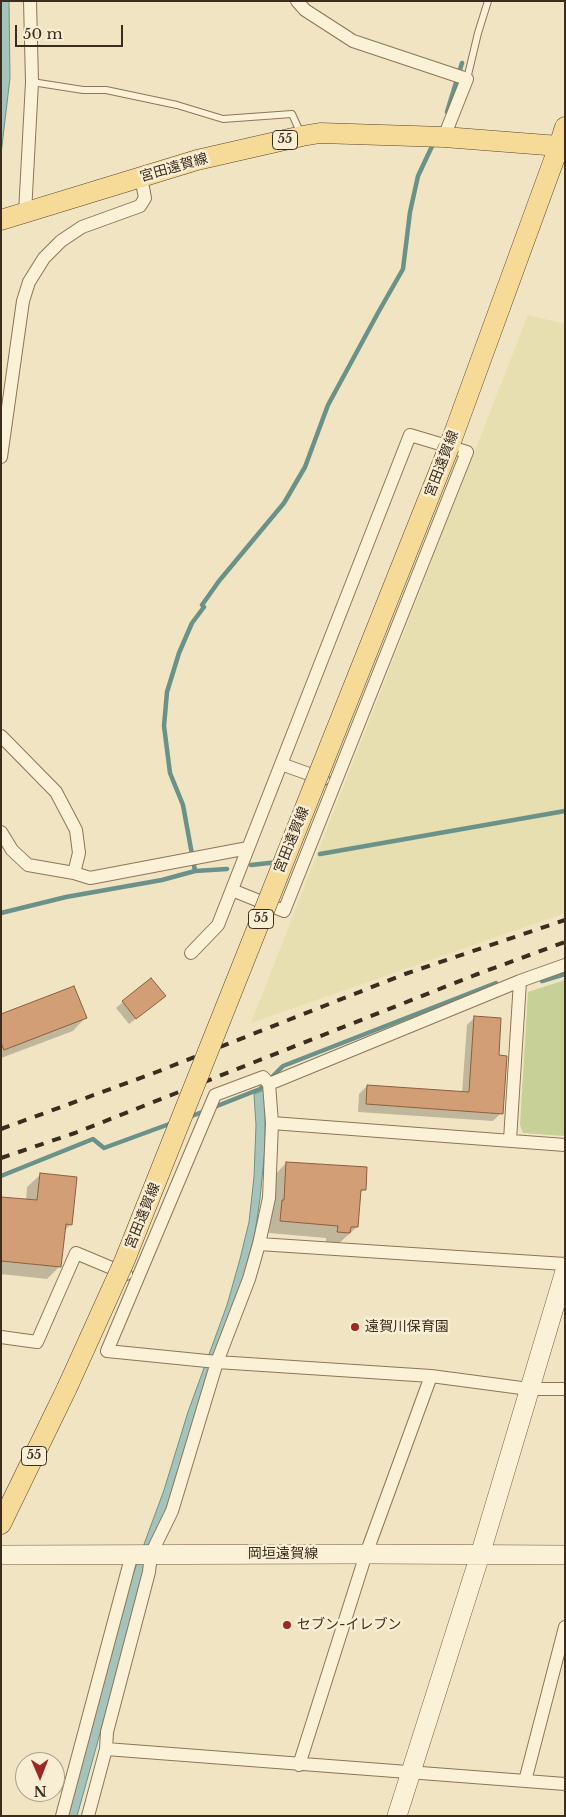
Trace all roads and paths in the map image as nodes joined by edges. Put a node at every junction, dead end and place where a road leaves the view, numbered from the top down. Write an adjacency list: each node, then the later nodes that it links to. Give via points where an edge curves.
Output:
1 (30, 1): 5 (street)
2 (488, 1): 4 (lane)
3 (304, 4): 4 (street, via 353,41)
4 (467, 79): 8 (street)
5 (32, 82): 7 (lane, via 106,90 177,105 223,119 292,114); 11 (street)
6 (565, 127): 9 (main road, 宮田遠賀線 / 55)
7 (302, 136): 8 (main road, 宮田遠賀線 / 55, via 320,133); 10 (main road, 宮田遠賀線 / 55, via 197,160)
8 (444, 137): 9 (main road, 宮田遠賀線 / 55)
9 (562, 146): 13 (main road, 宮田遠賀線 / 55)
10 (141, 177): 11 (main road, 宮田遠賀線 / 55); 14 (street, via 145,198 140,206 82,227 44,258 29,282 23,301)
11 (25, 213): 12 (main road, 宮田遠賀線 / 55)
12 (1, 220)
13 (449, 447): 16 (street, via 410,435); 17 (street, via 467,452); 38 (main road, 宮田遠賀線 / 55, bridge, via 124,1262)
14 (1, 456)
15 (1, 736): 20 (street, via 56,792 76,830 79,853)
16 (281, 764): 17 (street); 19 (street)
17 (336, 783): 21 (street, via 284,911)
18 (1, 832): 20 (street, via 12,850 28,865)
19 (248, 848): 20 (street, via 90,878); 21 (street)
20 (74, 873)
21 (232, 890): 22 (street, via 218,925)
22 (191, 953)
23 (565, 966): 24 (street)
24 (520, 981): 25 (street); 27 (street)
25 (269, 1084): 26 (street); 32 (street, via 263,1077 215,1095)
26 (272, 1123): 27 (street); 29 (street, via 269,1198)
27 (510, 1140): 28 (street)
28 (565, 1144)
29 (259, 1244): 30 (street); 34 (street)
30 (565, 1264)
31 (565, 1271): 36 (street)
32 (137, 1279): 33 (street, via 76,1253 37,1342); 34 (street, via 107,1351)
33 (1, 1337)
34 (217, 1362): 35 (street); 40 (street, via 172,1511)
35 (431, 1376): 36 (street); 41 (street)
36 (529, 1389): 37 (street); 43 (street)
37 (565, 1389)
38 (1, 1524)
39 (132, 1554): 40 (street, 岡垣遠賀線); 42 (street, 岡垣遠賀線); 51 (street)
40 (151, 1554): 41 (street, 岡垣遠賀線); 46 (street, via 107,1732)
41 (366, 1554): 43 (street, 岡垣遠賀線); 47 (street)
42 (1, 1555)
43 (480, 1555): 44 (street, 岡垣遠賀線); 48 (street)
44 (565, 1555)
45 (565, 1627): 49 (street)
46 (106, 1749): 47 (street); 52 (street)
47 (299, 1765): 48 (street)
48 (412, 1772): 49 (street); 53 (street)
49 (525, 1781): 50 (street)
50 (565, 1784)
51 (62, 1816)
52 (88, 1816)
53 (397, 1816)

